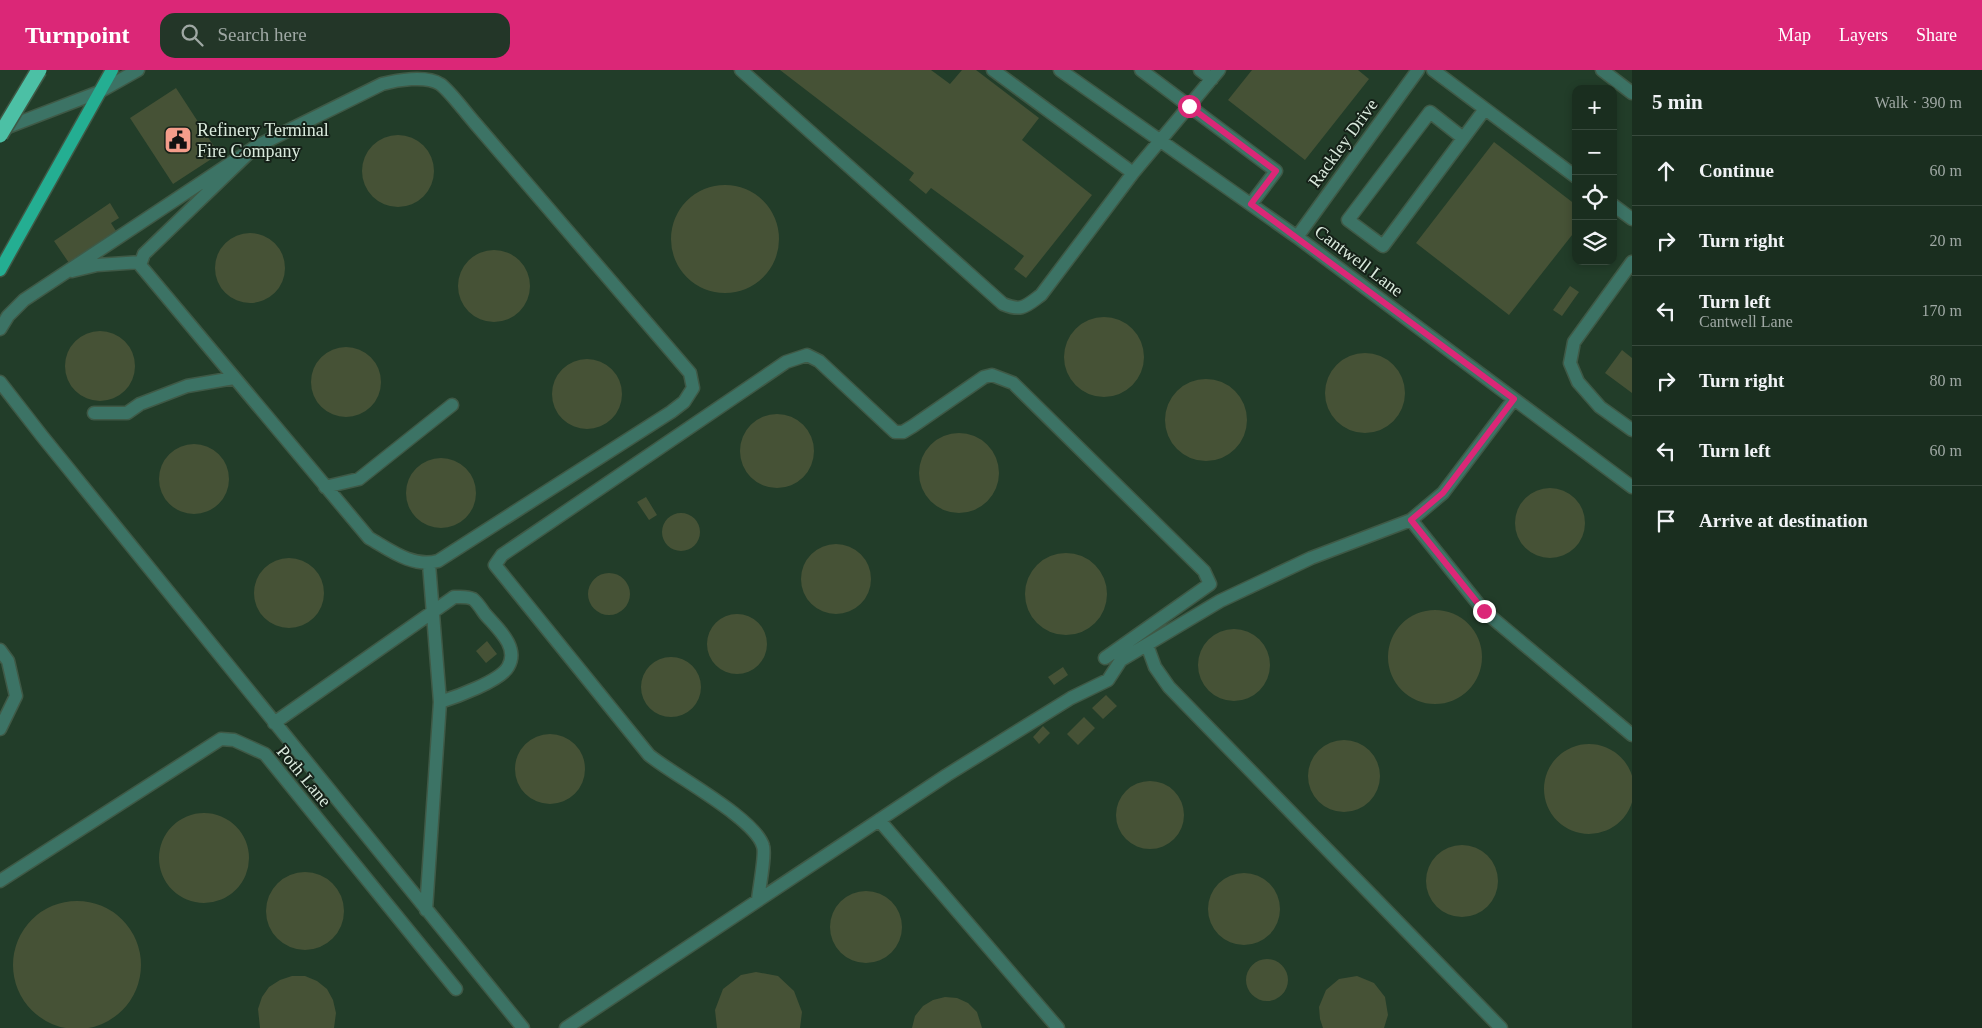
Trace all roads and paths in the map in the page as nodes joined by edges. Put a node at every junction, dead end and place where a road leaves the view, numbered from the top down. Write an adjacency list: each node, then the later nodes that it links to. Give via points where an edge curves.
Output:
1 (39, 70): 20 (highway, bridge)
2 (112, 70): 15 (main road)
3 (138, 70): 15 (street)
4 (741, 70): 24 (street, via 1003,304 1014,309 1026,306 1041,295)
5 (993, 70): 24 (street)
6 (1060, 70): 22 (street, Cantwell Lane)
7 (1141, 70): 17 (street)
8 (1200, 70): 13 (street)
9 (1418, 70): 29 (street, Rackley Drive)
10 (1433, 70): 18 (street)
11 (1602, 70): 16 (street)
12 (1618, 70): 14 (street)
13 (1215, 74): 17 (street)
14 (1632, 84)
15 (99, 92): 19 (street); 32 (main road)
16 (1632, 92)
17 (1189, 106): 22 (street); 26 (street, via 1276,171)
18 (1485, 109): 21 (street); 25 (street)
19 (0, 130)
20 (0, 135)
21 (1463, 138): 21 (street, via 1382,246 1348,220 1430,112)
22 (1161, 141): 24 (street); 26 (street, Cantwell Lane)
23 (255, 147): 30 (street, via 144,254); 33 (street); 44 (street, via 382,84 431,80 440,85 690,373 693,388 684,402)
24 (1133, 173)
25 (1573, 175)
26 (1251, 204): 29 (street, Cantwell Lane)
27 (1617, 208): 28 (street)
28 (1632, 219)
29 (1297, 237): 37 (street, Cantwell Lane)
30 (141, 262): 33 (street, via 97,265); 35 (street, via 140,265)
31 (1632, 262): 40 (street, via 1574,342 1570,362 1578,382 1600,407)
32 (0, 270)
33 (64, 273): 34 (street, via 24,300)
34 (0, 329)
35 (234, 378): 39 (street, via 187,386 140,404 127,413); 41 (street)
36 (0, 382): 50 (street)
37 (1514, 399): 42 (street, Cantwell Lane); 43 (street, via 1443,493)
38 (452, 405): 41 (street, via 360,479)
39 (94, 413)
40 (1632, 430)
41 (325, 487): 44 (street, via 369,538 398,555)
42 (1632, 487)
43 (1411, 520): 46 (street, via 1303,562 1220,601); 52 (street, via 1484,611)
44 (429, 564): 45 (street)
45 (431, 613): 49 (street); 49 (street, via 454,597 473,599 508,640 512,653 508,667 500,676); 50 (street)
46 (1147, 645): 53 (street, via 1122,660 1108,680 1071,698); 58 (street, via 1156,668 1169,686)
47 (0, 650): 51 (street, via 8,661 16,696)
48 (1105, 658): 55 (street, via 1210,584 1204,571 1013,383 992,375 984,377 904,432 894,432 819,361 807,355 786,362 502,555 495,565 649,756 714,798 755,832 764,847)
49 (440, 702): 56 (street)
50 (274, 723): 56 (street)
51 (0, 729)
52 (1632, 734)
53 (879, 820): 55 (street); 61 (street)
54 (0, 881): 57 (street, Poth Lane, via 221,739 234,740 265,754)
55 (758, 900): 60 (street)
56 (426, 910): 59 (street)
57 (456, 989)
58 (1494, 1026)
59 (523, 1028)
60 (566, 1028)
61 (1058, 1028)

